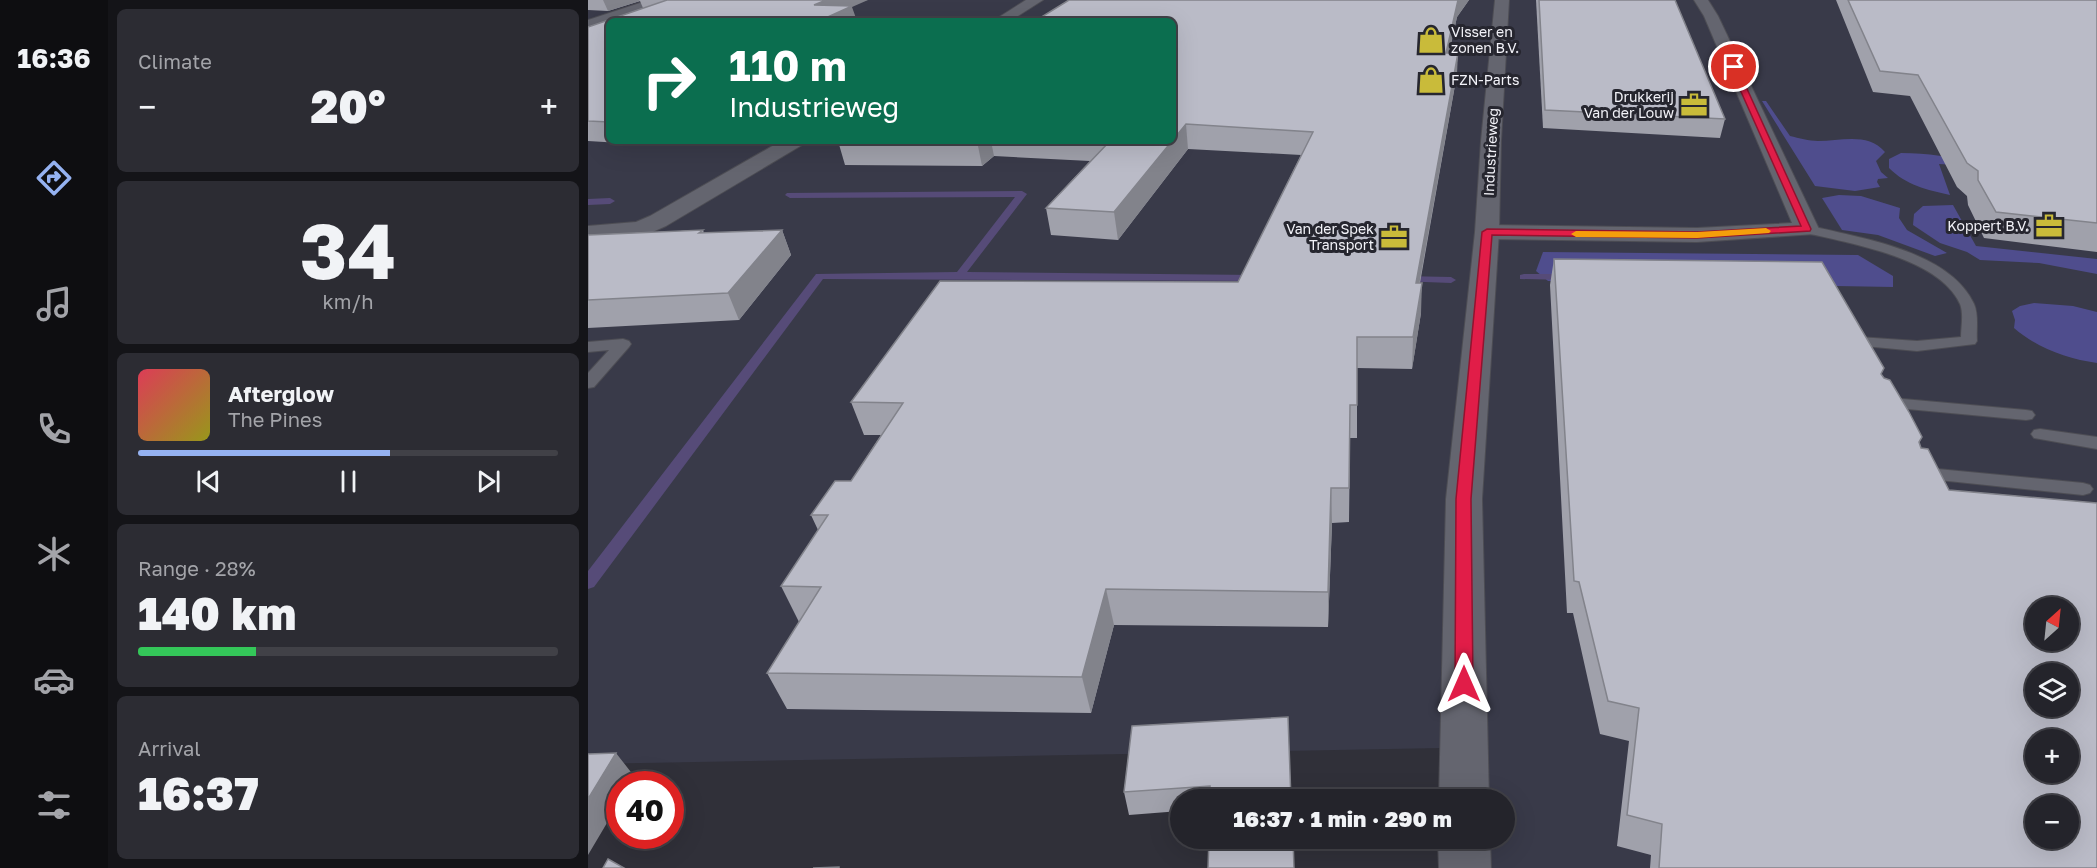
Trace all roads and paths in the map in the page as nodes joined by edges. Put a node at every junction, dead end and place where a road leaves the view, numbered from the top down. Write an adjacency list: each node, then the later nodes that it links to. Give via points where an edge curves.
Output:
1 (662, 0): 5 (street)
2 (1036, 0): 6 (street)
3 (1502, 0): 13 (street, Industrieweg)
4 (1701, 0): 12 (street)
5 (609, 18)
6 (1005, 18)
7 (606, 19): 8 (street)
8 (588, 25)
9 (790, 144): 10 (street)
10 (713, 189): 11 (street, via 656,211); 14 (street, via 640,230)
11 (588, 220)
12 (1807, 229): 13 (street, via 1697,235); 15 (lane, via 1892,250 1923,264 1947,278 1968,305 1969,341 1917,346)
13 (1487, 232): 24 (street, Industrieweg, via 1464,499)
14 (588, 233)
15 (1859, 342)
16 (588, 347): 17 (lane, via 623,344)
17 (588, 383)
18 (1880, 402): 19 (lane)
19 (2026, 415)
20 (2040, 434): 21 (lane)
21 (2097, 443)
22 (1916, 473): 23 (lane)
23 (2083, 489)
24 (1464, 789)
25 (1464, 849): 26 (street)
26 (1465, 868)

